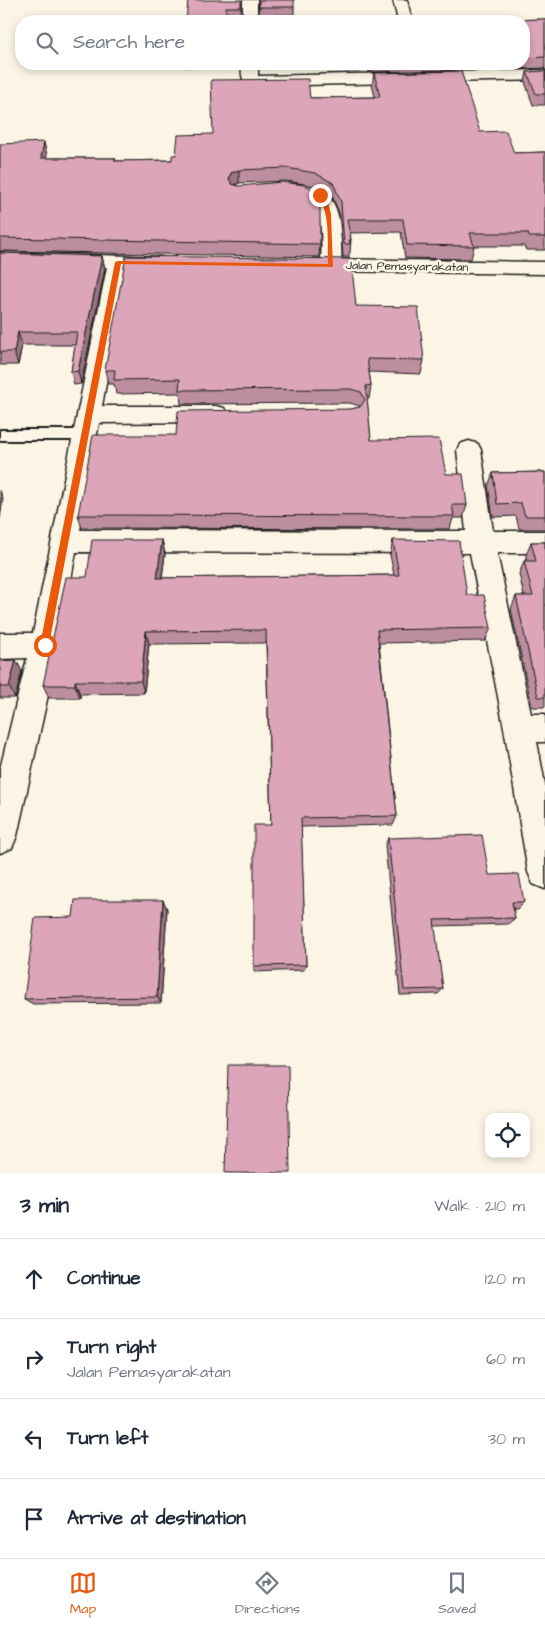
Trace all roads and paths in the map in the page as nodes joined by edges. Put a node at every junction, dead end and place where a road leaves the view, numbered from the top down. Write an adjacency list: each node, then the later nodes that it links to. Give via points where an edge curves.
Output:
1 (250, 0): 3 (street)
2 (400, 0): 4 (street)
3 (250, 15)
4 (404, 15)
5 (249, 70): 6 (street, via 248,78 256,81)
6 (417, 70): 7 (street)
7 (545, 75)
8 (258, 190): 13 (street, via 302,190 320,195 328,214)
9 (0, 258): 10 (street)
10 (118, 262): 11 (street); 16 (street)
11 (176, 263)
12 (292, 265): 13 (street, Jalan Pemasyarakatan)
13 (331, 266): 14 (street, Jalan Pemasyarakatan)
14 (545, 268)
15 (240, 414): 16 (street)
16 (88, 425): 17 (lane); 19 (street)
17 (0, 435)
18 (469, 450): 20 (street)
19 (65, 541): 20 (street); 22 (street)
20 (481, 542): 21 (street); 24 (street)
21 (545, 542)
22 (45, 645): 23 (street); 25 (street)
23 (0, 646)
24 (532, 728): 26 (street)
25 (0, 836)
26 (545, 872)

